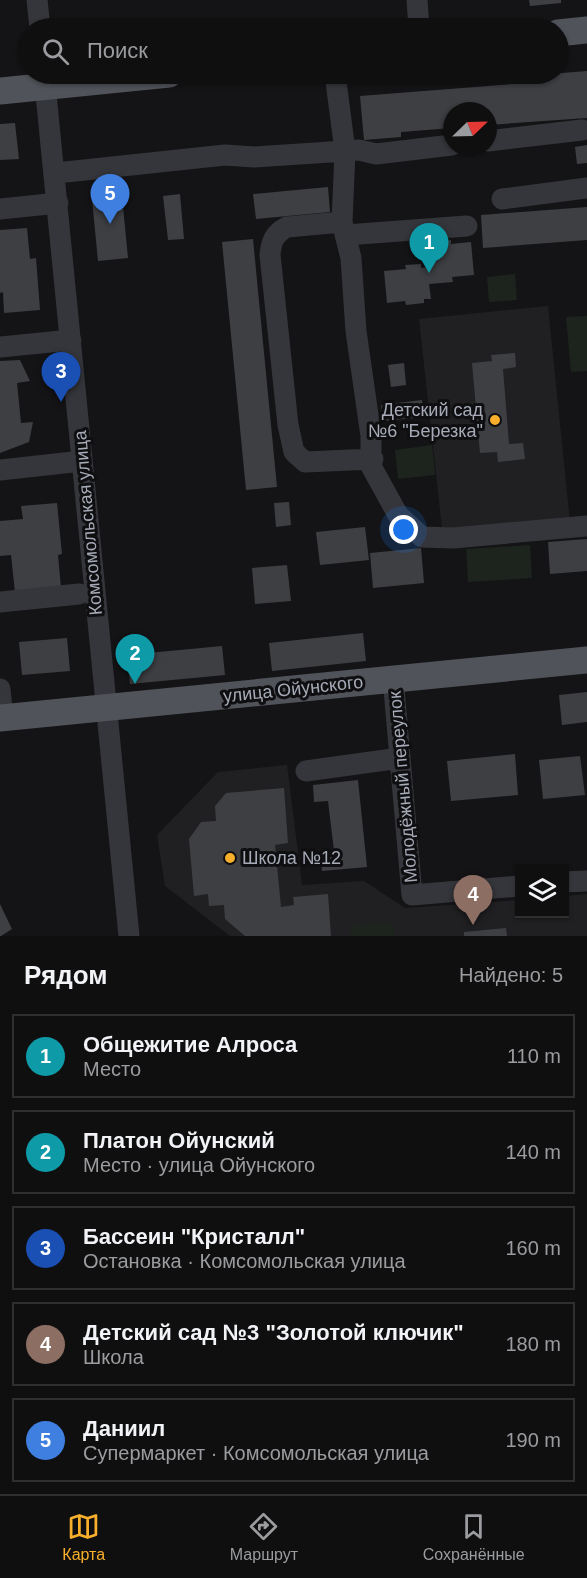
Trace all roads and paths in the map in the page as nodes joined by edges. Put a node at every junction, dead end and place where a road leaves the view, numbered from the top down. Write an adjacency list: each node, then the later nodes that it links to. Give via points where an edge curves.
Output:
1 (37, 0): 3 (street)
2 (417, 0): 4 (street)
3 (39, 18)
4 (418, 18)
5 (587, 30): 6 (main road)
6 (569, 32)
7 (26, 84): 10 (main road)
8 (45, 84): 15 (street, Комсомольская улица)
9 (336, 84): 14 (street)
10 (0, 90)
11 (582, 130): 12 (street)
12 (497, 140)
13 (443, 146): 14 (street, via 376,154)
14 (345, 151): 15 (street, via 225,155); 21 (street)
15 (56, 173): 18 (street, Комсомольская улица)
16 (587, 188): 17 (street)
17 (502, 199)
18 (58, 203): 19 (street); 22 (street, Комсомольская улица)
19 (0, 209)
20 (467, 226): 21 (street)
21 (344, 229): 24 (street); 24 (street, via 287,227 280,230 271,244 288,425 294,452 305,462)
22 (71, 340): 23 (street); 25 (street, Комсомольская улица)
23 (0, 347)
24 (373, 459): 27 (street, via 375,476 398,515 422,537 453,538)
25 (82, 461): 26 (street); 33 (street, Комсомольская улица)
26 (0, 470)
27 (587, 526)
28 (80, 594): 29 (street)
29 (0, 602)
30 (587, 660): 31 (main road, улица Ойунского)
31 (393, 678): 33 (main road, улица Ойунского); 35 (street, Молодёжный переулок)
32 (0, 689): 34 (street)
33 (105, 708): 34 (main road, улица Ойунского); 40 (street, Комсомольская улица)
34 (2, 718)
35 (400, 758): 36 (street); 39 (street, Молодёжный переулок, via 412,895)
36 (306, 771)
37 (587, 880): 38 (street)
38 (569, 882)
39 (515, 886)
40 (129, 936)

